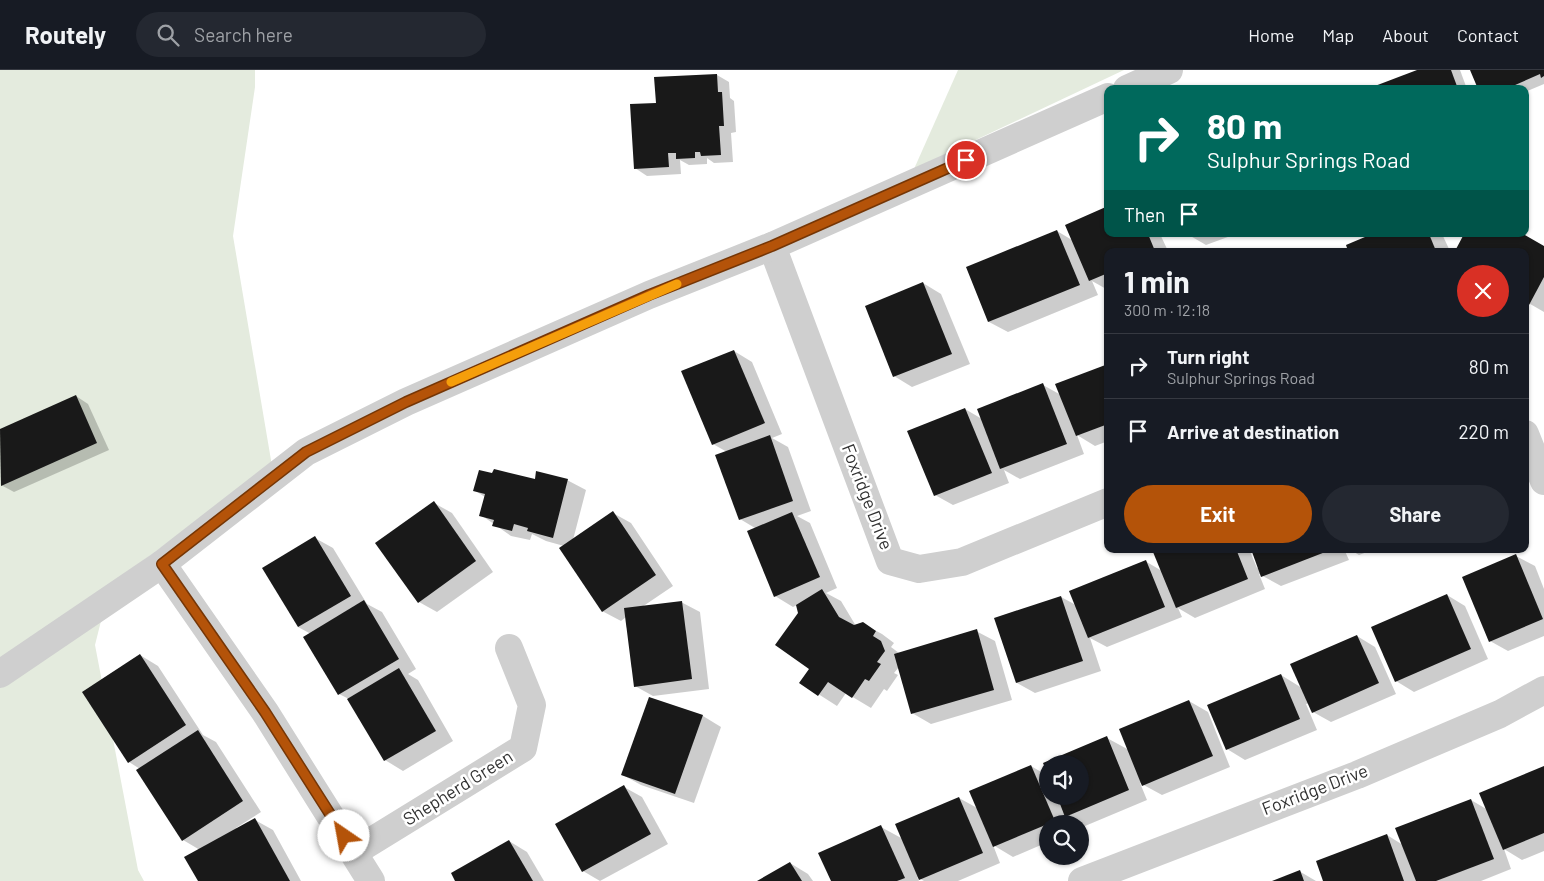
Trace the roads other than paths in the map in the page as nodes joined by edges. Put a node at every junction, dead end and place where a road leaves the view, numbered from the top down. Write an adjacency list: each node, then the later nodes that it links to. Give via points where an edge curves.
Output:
1 (1169, 70): 2 (street)
2 (1136, 85)
3 (1104, 99): 4 (street)
4 (772, 246): 7 (street, Foxridge Drive, via 890,561 919,569 962,562); 8 (street, via 649,295 406,402 306,452)
5 (1529, 444): 6 (street)
6 (1544, 481)
7 (1104, 504)
8 (162, 564): 10 (street); 12 (street, via 265,712)
9 (509, 648): 12 (street, Shepherd Green, via 532,705 523,748)
10 (0, 674)
11 (1544, 690): 14 (street, Foxridge Drive, via 1500,714 1357,775)
12 (354, 852): 13 (street)
13 (371, 881)
14 (1082, 881)

